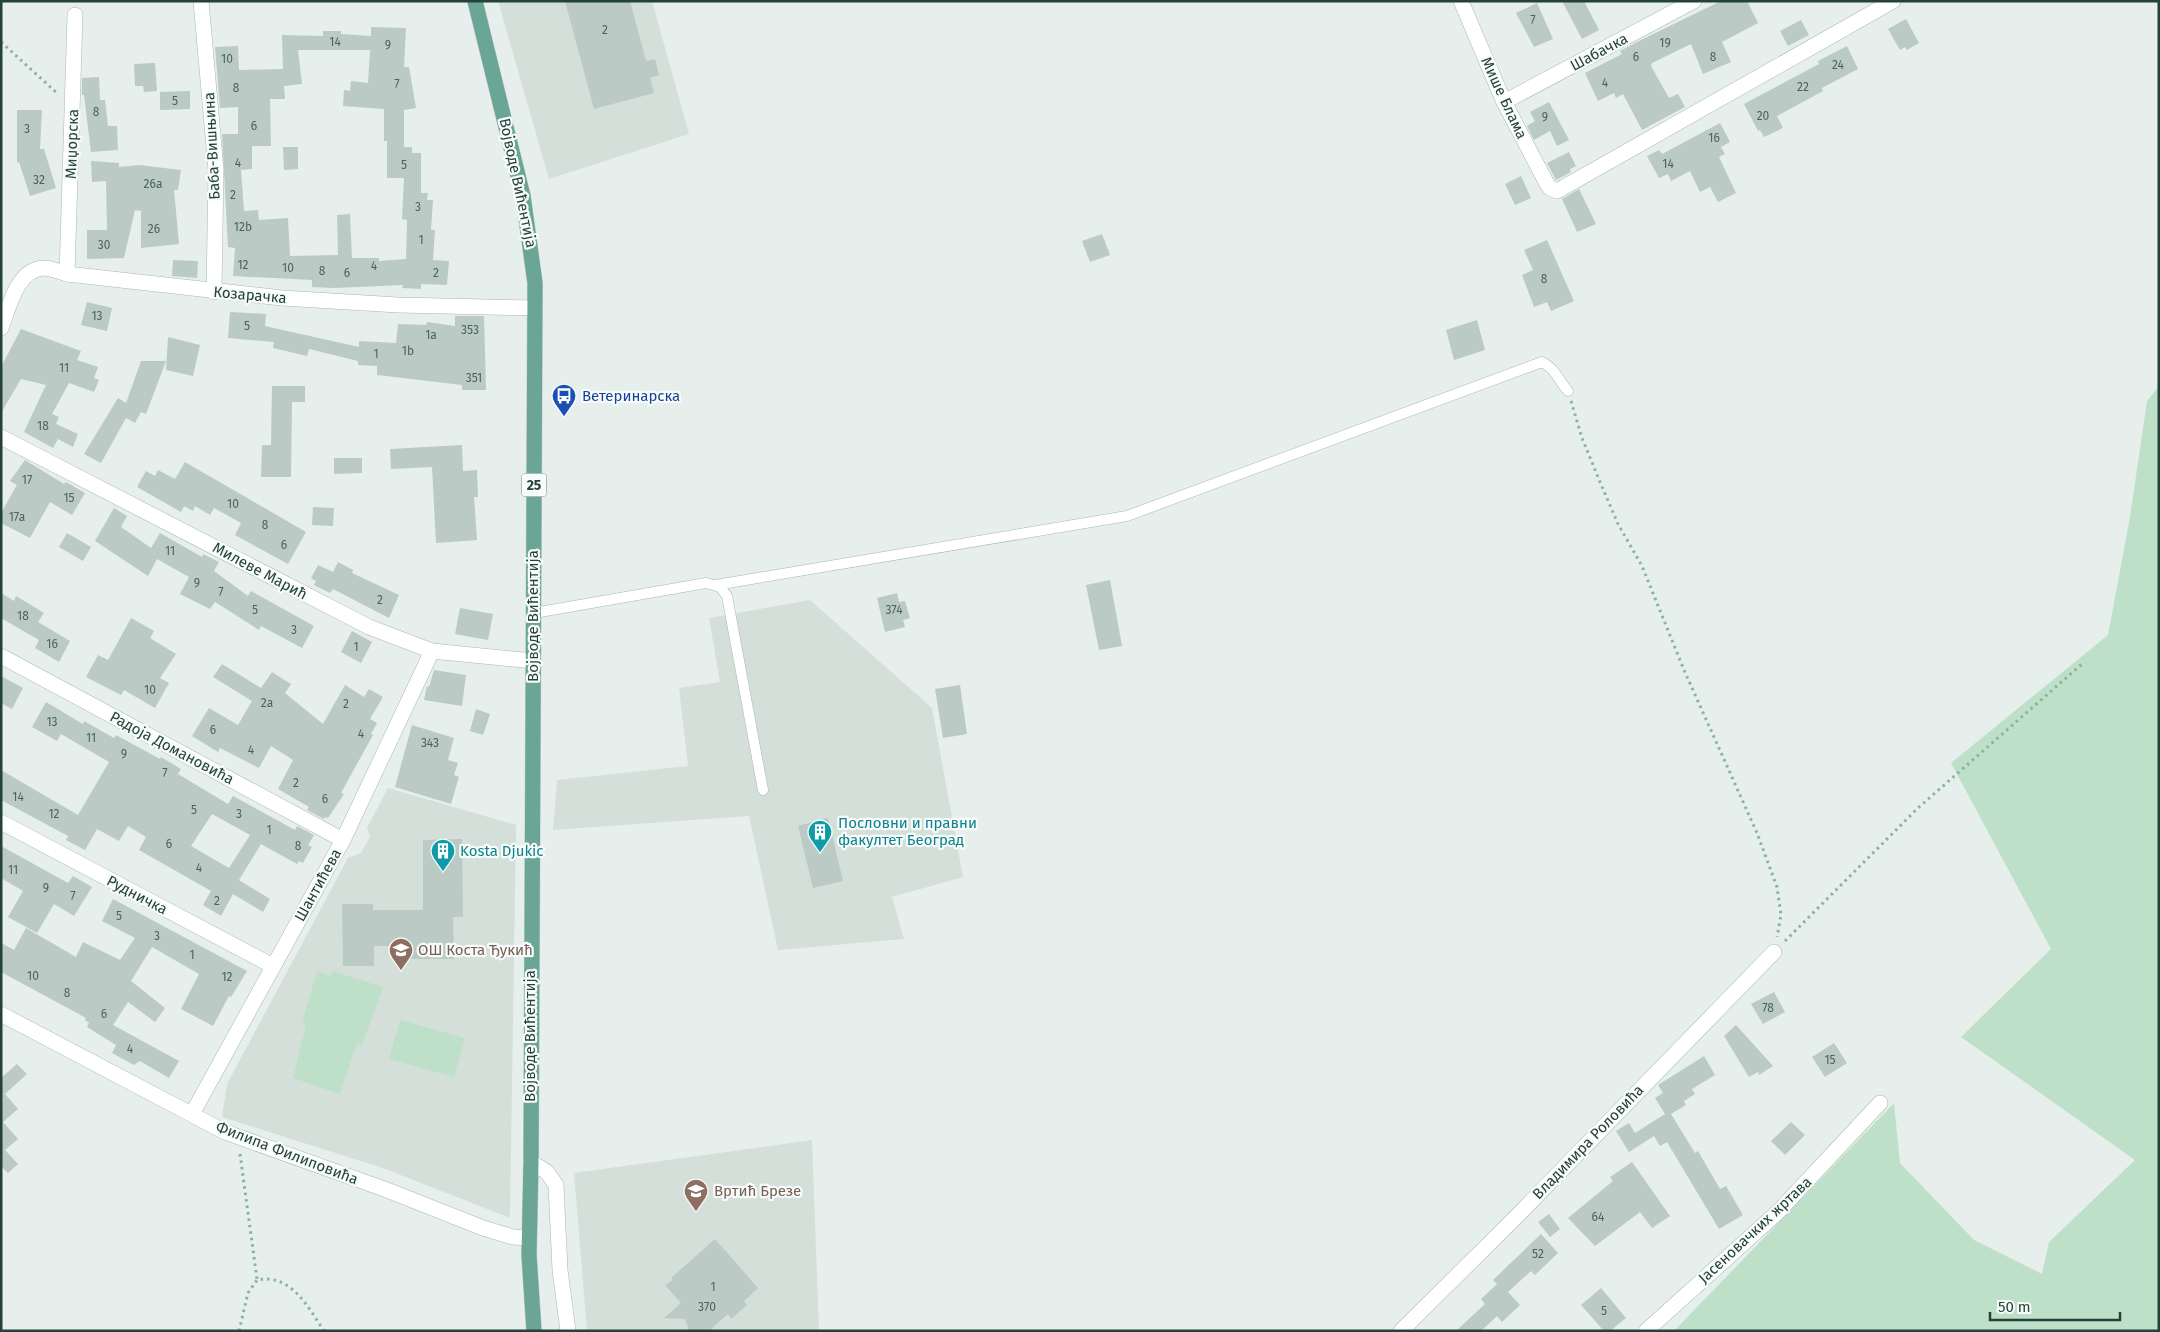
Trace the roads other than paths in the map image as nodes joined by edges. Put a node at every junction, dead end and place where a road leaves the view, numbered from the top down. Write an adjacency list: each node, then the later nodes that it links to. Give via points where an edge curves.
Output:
1 (201, 1): 9 (street, Баба-Вишњина, via 216,170)
2 (475, 1): 10 (main road, Војводе Вићентија / 25, via 528,220)
3 (1461, 1): 7 (street, Мише Блама)
4 (1694, 1): 7 (street, Шабачка)
5 (1893, 1): 7 (street, Мише Блама, via 1564,189 1554,190 1540,171)
6 (75, 14): 8 (street, Миџорска)
7 (1504, 102)
8 (67, 274): 9 (street, Козарачка); 11 (street, Козарачка, via 44,268 26,274 16,289)
9 (214, 292): 10 (street, Козарачка, via 350,303)
10 (536, 308): 15 (main road, Војводе Вићентија / 25)
11 (1, 328)
12 (1568, 391): 14 (lane, via 1552,367 1542,362 1127,516)
13 (1, 437): 16 (street, Милеве Марић, via 326,606 369,627)
14 (716, 585): 15 (lane, via 706,583); 19 (lane, via 727,596)
15 (534, 612): 18 (main road, Војводе Вићентија / 25)
16 (432, 651): 18 (street, Милеве Марић); 21 (street, Шантићева)
17 (1, 656): 21 (street, Радоја Домановића)
18 (533, 661): 27 (main road, Војводе Вићентија / 25)
19 (763, 790)
20 (1, 822): 23 (street, Рудничка)
21 (344, 840): 23 (street, Шантићева)
22 (1774, 952): 31 (street, Владимира Роловића)
23 (273, 966): 26 (street, Шантићева)
24 (1, 1014): 26 (street, Филипа Филиповића)
25 (1880, 1103): 32 (street, Јасеновачких жртава, via 1778,1212)
26 (192, 1114): 28 (street, Филипа Филиповића, via 238,1136 483,1228)
27 (531, 1162): 28 (main road, Војводе Вићентија / 25); 30 (street, via 547,1172 556,1184 560,1270)
28 (529, 1238): 29 (main road, 25)
29 (534, 1331)
30 (568, 1331)
31 (1401, 1331)
32 (1646, 1331)

